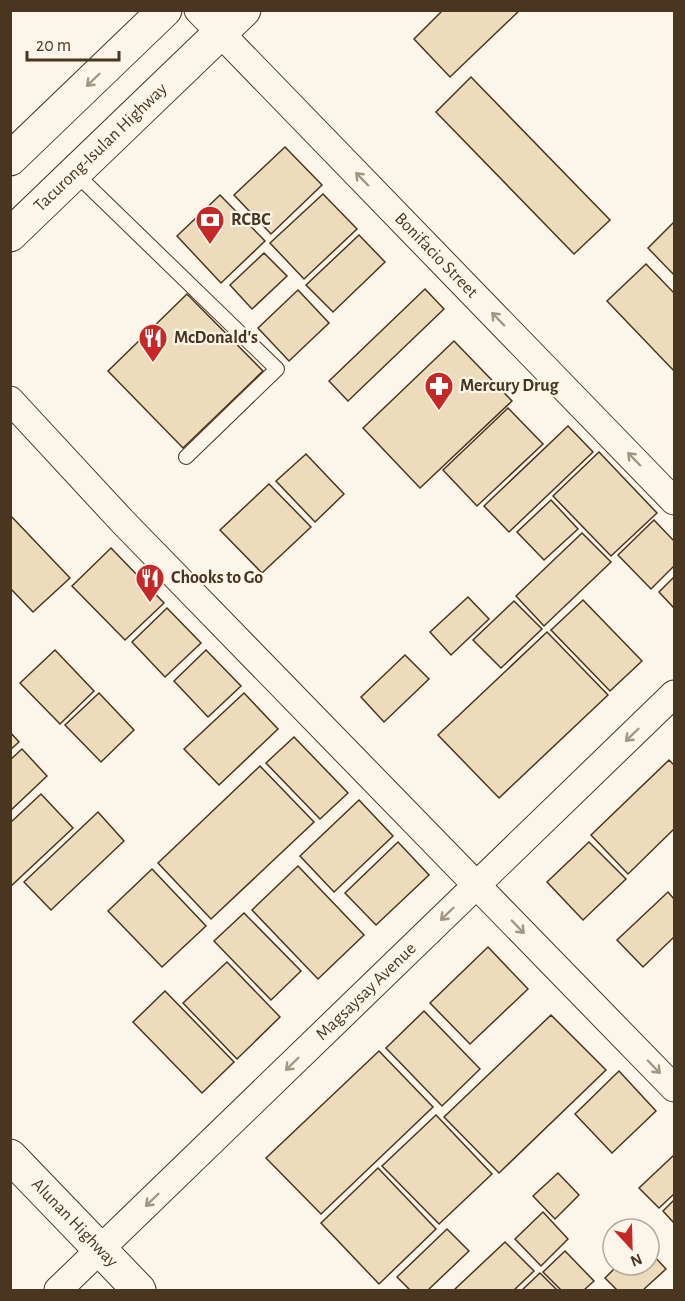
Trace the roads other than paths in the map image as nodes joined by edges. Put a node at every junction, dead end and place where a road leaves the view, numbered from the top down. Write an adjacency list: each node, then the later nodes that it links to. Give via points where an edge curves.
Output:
1 (165, 10): 5 (main road, one-way to 5)
2 (198, 10): 4 (street, Bonifacio Street)
3 (244, 10): 4 (main road, Tacurong-Isulan Highway)
4 (221, 33): 6 (main road, Tacurong-Isulan Highway); 10 (street, Bonifacio Street, one-way to 4)
5 (10, 159)
6 (75, 172): 7 (main road, Tacurong-Isulan Highway); 9 (lane, via 277,369)
7 (10, 235)
8 (10, 400): 12 (street, via 122,521)
9 (186, 457)
10 (675, 501)
11 (675, 694): 12 (street, Magsaysay Avenue, one-way to 12)
12 (477, 885): 13 (street, one-way to 13); 15 (street, Magsaysay Avenue, one-way to 15)
13 (675, 1088)
14 (10, 1156): 15 (main road, Alunan Highway)
15 (100, 1250): 16 (street, Magsaysay Avenue); 17 (main road, Alunan Highway)
16 (58, 1290)
17 (139, 1290)

